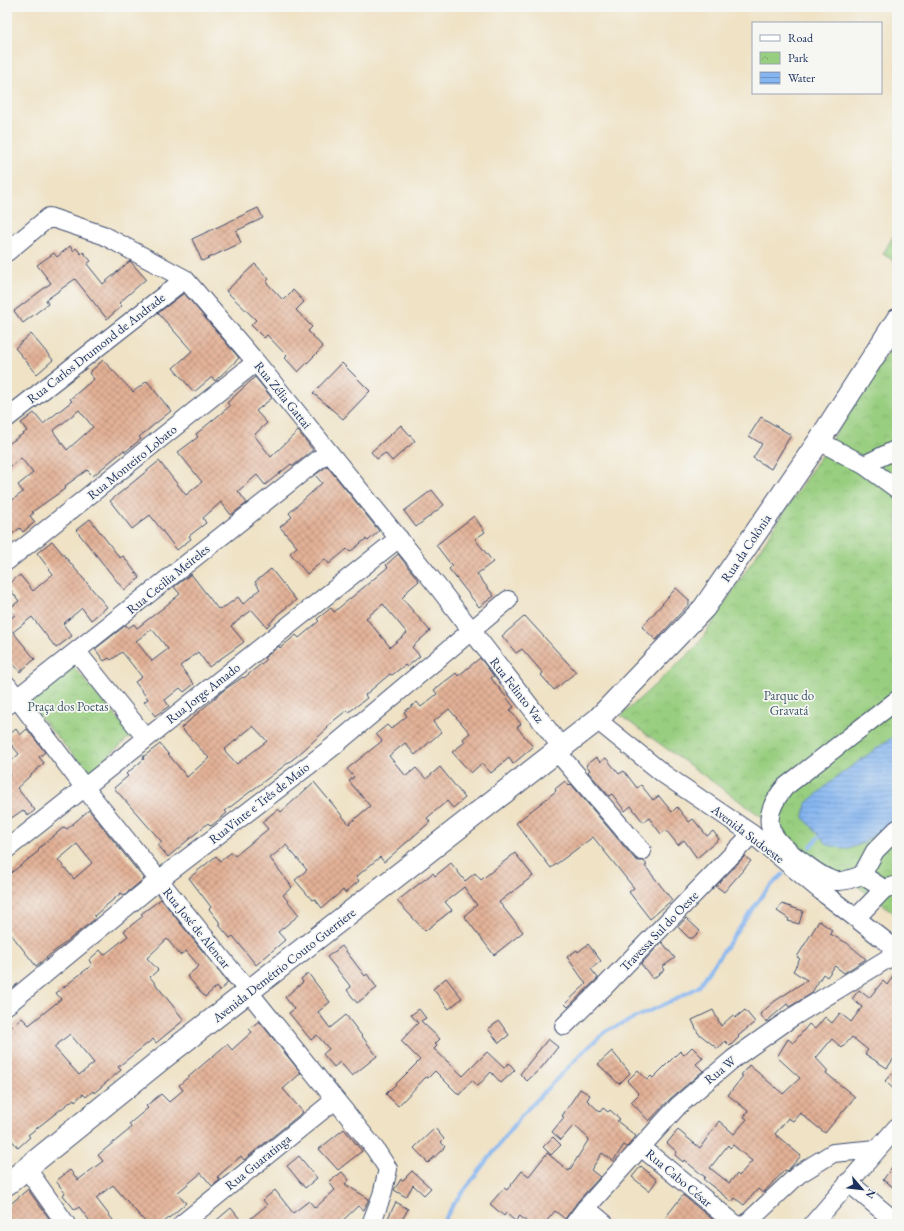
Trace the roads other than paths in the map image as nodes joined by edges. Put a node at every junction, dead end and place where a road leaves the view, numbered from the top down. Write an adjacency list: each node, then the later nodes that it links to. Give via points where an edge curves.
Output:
1 (7, 252): 2 (street, Rua Zélia Gattai, via 49,217 103,235)
2 (185, 279): 4 (street, Rua Zélia Gattai); 5 (street, Rua Carlos Drumond de Andrade)
3 (897, 320): 6 (main road, Rua da Colônia)
4 (256, 362): 8 (street, Rua Zélia Gattai); 12 (street, Rua Monteiro Lobato)
5 (7, 418)
6 (819, 441): 9 (street); 18 (main road, Rua da Colônia, via 704,608)
7 (897, 449): 9 (street)
8 (328, 452): 11 (street, Rua Zélia Gattai); 15 (street, Rua Cecilia Meireles)
9 (864, 465): 10 (street)
10 (896, 486)
11 (399, 538): 14 (street, Rua Zélia Gattai); 19 (street, Rua Jorge Amado)
12 (7, 562)
13 (508, 600): 14 (street, RuaVinte e Três de Maio)
14 (471, 631): 20 (street, Rua Felinto Vaz); 27 (street, RuaVinte e Três de Maio, via 330,749)
15 (77, 652): 16 (street, Rua Cecilia Meireles); 19 (street)
16 (10, 696): 21 (street, Rua José de Alencar)
17 (897, 700): 26 (street, via 785,787 774,800 770,814 771,832 779,844 810,868 835,881)
18 (597, 720): 20 (main road, Rua da Colônia); 23 (street, Avenida Sudoeste, via 665,775)
19 (146, 738): 21 (street, Rua Jorge Amado)
20 (560, 751): 25 (street, Rua Felinto Vaz); 31 (main road, Avenida Demétrio Couto Guerriere)
21 (84, 787): 24 (street, Rua Jorge Amado); 27 (street, Rua José de Alencar)
22 (897, 828): 26 (street, via 875,852)
23 (752, 834): 29 (street, Avenida Sudoeste); 33 (street, Travessa Sul do Oeste)
24 (7, 849)
25 (642, 851)
26 (862, 875): 28 (street)
27 (159, 880): 31 (street, Rua José de Alencar); 32 (street, RuaVinte e Três de Maio)
28 (890, 887): 29 (street)
29 (856, 918): 30 (street, Avenida Sudoeste)
30 (897, 951): 36 (street, Rua W, via 791,1018 733,1059 678,1106)
31 (249, 992): 34 (street, Rua José de Alencar); 38 (main road, Avenida Demétrio Couto Guerriere)
32 (7, 1005)
33 (564, 1026)
34 (335, 1100): 44 (street, Rua Guaratinga); 45 (street, Rua José de Alencar, via 388,1169)
35 (897, 1127): 37 (street)
36 (641, 1147): 41 (street, Rua W); 48 (street, Rua Cabo César)
37 (877, 1150): 39 (street); 49 (street, via 833,1153 799,1174)
38 (26, 1169): 40 (main road, Avenida Demétrio Couto Guerriere); 43 (street)
39 (848, 1182): 42 (street); 50 (street)
40 (7, 1184)
41 (586, 1208): 46 (street, Rua W); 47 (street)
42 (897, 1223)
43 (66, 1224)
44 (182, 1224)
45 (372, 1224)
46 (574, 1224)
47 (605, 1224)
48 (735, 1224)
49 (746, 1224)
50 (812, 1224)

